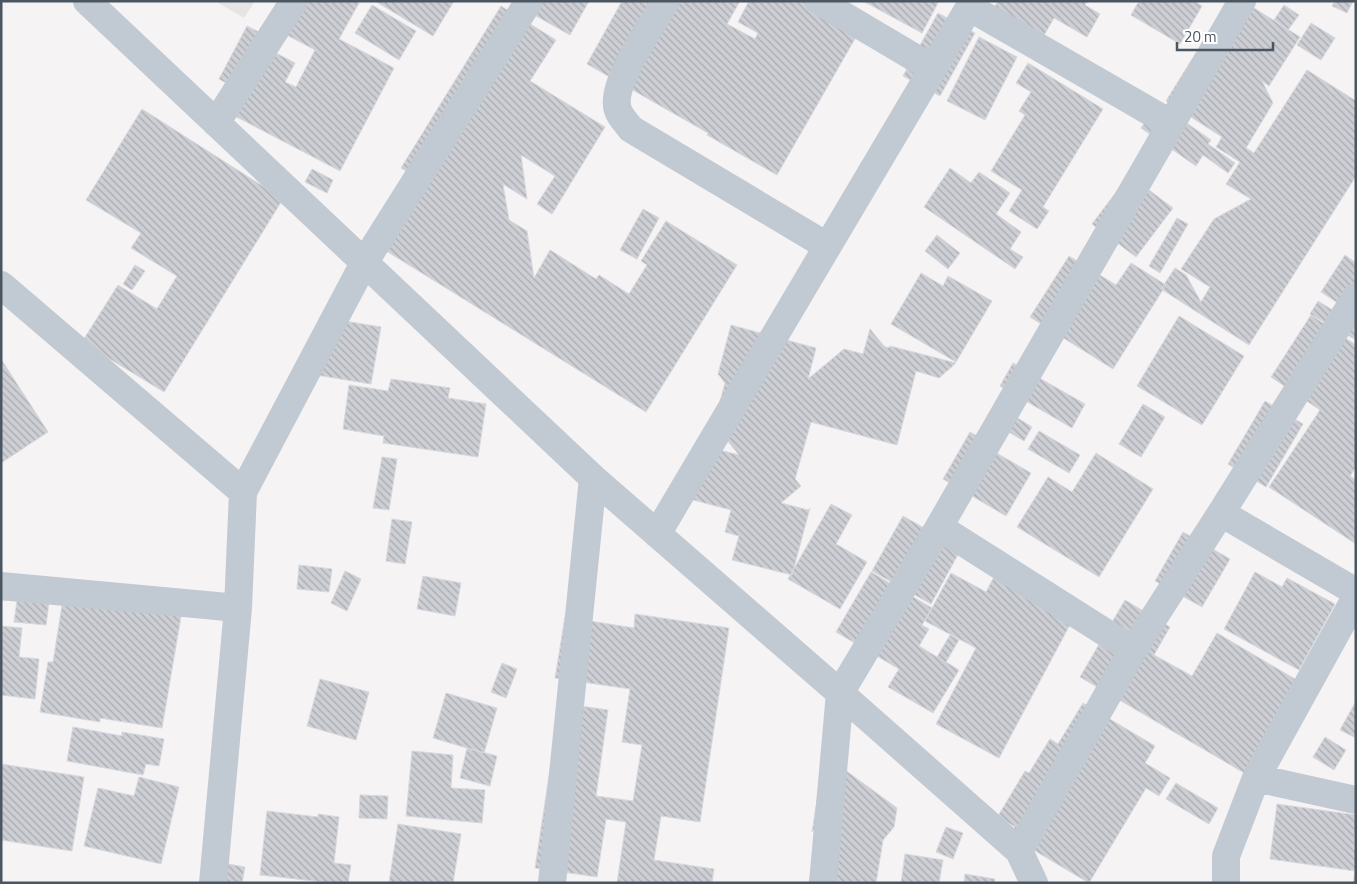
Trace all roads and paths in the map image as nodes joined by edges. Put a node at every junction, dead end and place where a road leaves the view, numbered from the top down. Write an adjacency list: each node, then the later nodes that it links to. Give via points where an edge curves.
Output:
1 (87, 1): 9 (street)
2 (294, 1): 9 (street)
3 (529, 1): 12 (street)
4 (666, 1): 11 (street, via 620,82 616,98 622,118 632,129)
5 (819, 1): 8 (street)
6 (1242, 1): 10 (street)
7 (971, 4): 8 (street); 10 (street)
8 (932, 68): 11 (street)
9 (216, 123): 12 (street)
10 (1170, 123): 18 (street)
11 (827, 246): 19 (street)
12 (364, 263): 15 (street); 16 (street)
13 (1, 285): 16 (street)
14 (1356, 297): 17 (street)
15 (593, 478): 19 (street); 30 (street)
16 (243, 492): 23 (street)
17 (1221, 513): 21 (street); 24 (street)
18 (939, 527): 24 (street); 25 (street)
19 (658, 534): 25 (street)
20 (1, 586): 23 (street)
21 (1356, 592)
22 (1356, 597): 26 (street)
23 (238, 608): 29 (street)
24 (1133, 650): 28 (street)
25 (840, 693): 28 (street); 31 (street)
26 (1256, 778): 27 (street); 33 (street, via 1226,856)
27 (1356, 800)
28 (1019, 851): 32 (street)
29 (213, 883)
30 (552, 883)
31 (823, 883)
32 (1034, 883)
33 (1226, 883)

